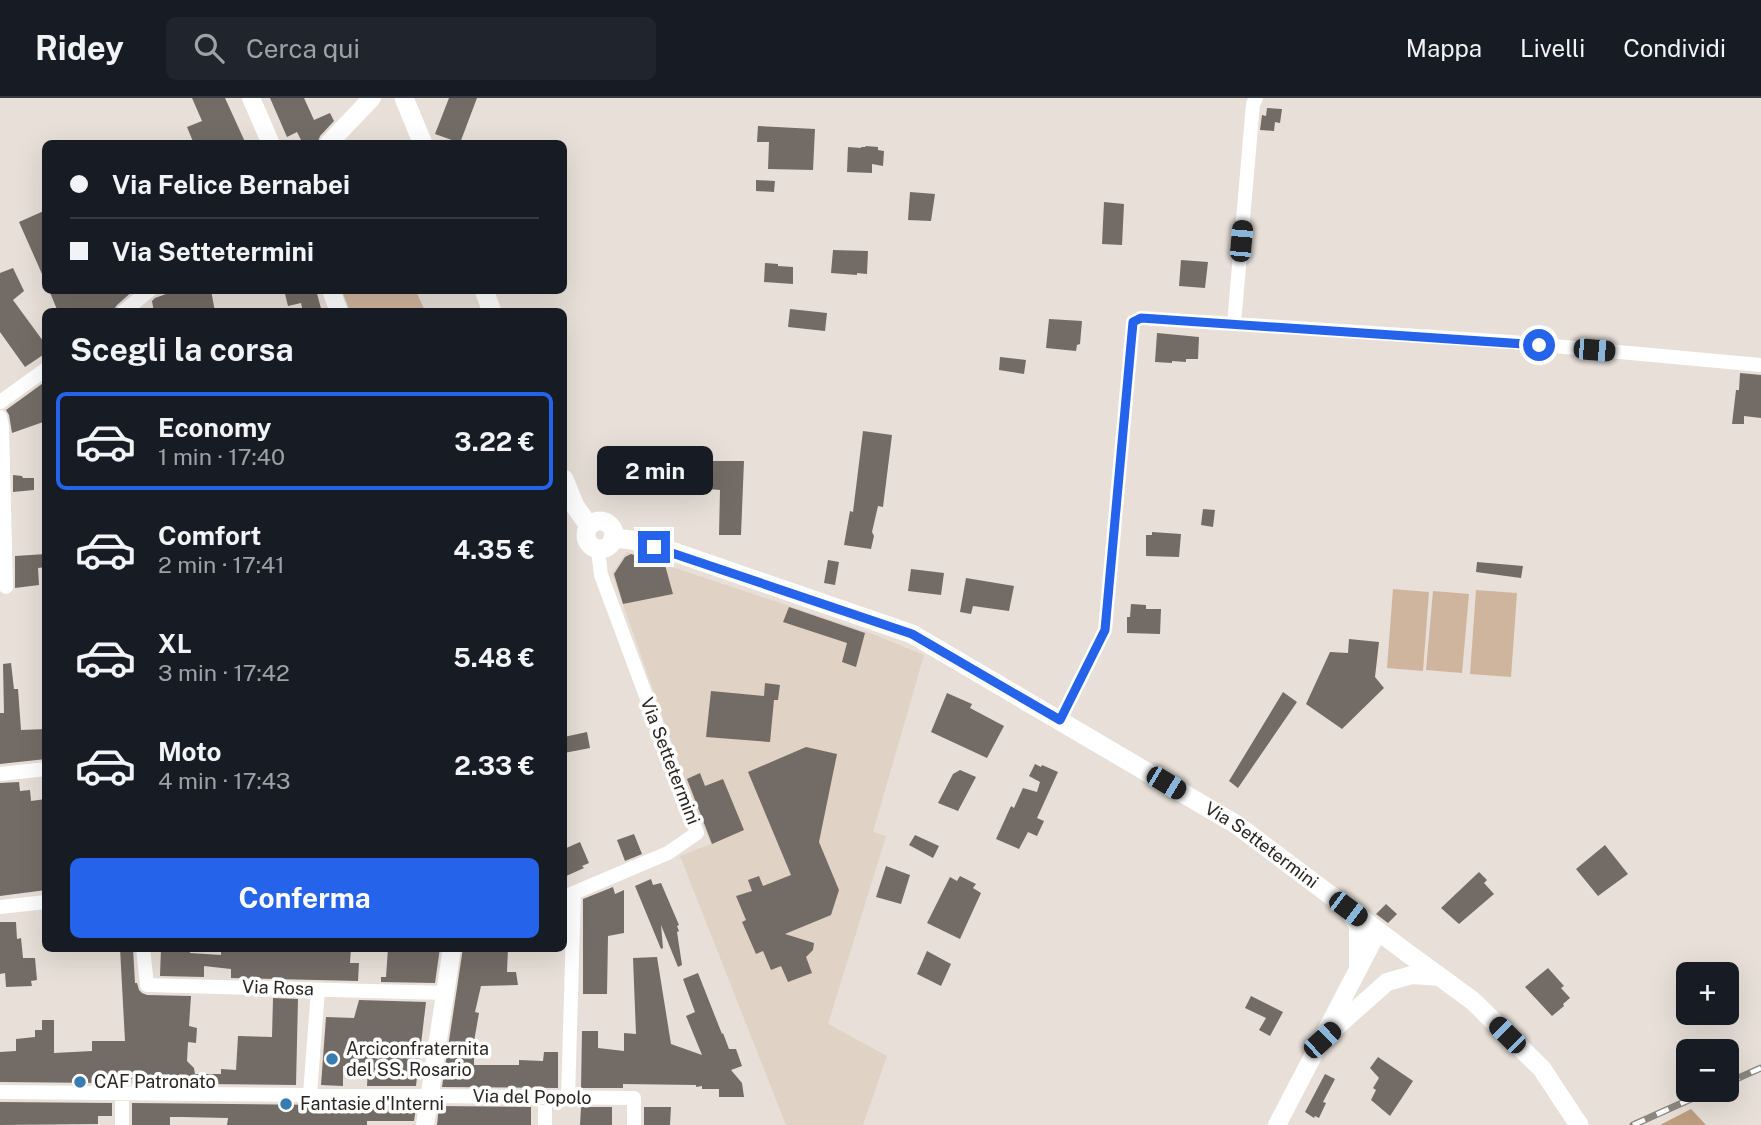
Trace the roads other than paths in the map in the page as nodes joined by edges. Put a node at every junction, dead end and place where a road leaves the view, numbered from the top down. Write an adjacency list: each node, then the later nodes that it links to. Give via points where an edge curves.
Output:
1 (251, 98): 5 (street)
2 (372, 98): 6 (street)
3 (404, 98): 7 (main road)
4 (1255, 98): 10 (street)
5 (269, 140)
6 (332, 140)
7 (421, 140)
8 (145, 294): 9 (street)
9 (127, 308)
10 (1234, 324): 11 (street, via 1511,342); 18 (street, via 1141,318 1133,322 1105,630)
11 (1761, 365)
12 (42, 372): 13 (street)
13 (0, 402)
14 (0, 417): 17 (street)
15 (567, 487): 16 (main road, via 589,526 606,523 612,529)
16 (606, 543): 18 (main road, Via Settetermini, via 632,540 677,553 912,634); 21 (street, Via Settetermini, via 601,575 697,833 668,853)
17 (6, 587)
18 (1060, 720): 24 (main road, Via Settetermini, via 1237,825)
19 (42, 769): 20 (street)
20 (0, 774)
21 (569, 895): 38 (street)
22 (42, 902): 23 (street)
23 (0, 907)
24 (1348, 909): 25 (main road, Via Settetermini); 28 (street, via 1358,927)
25 (1378, 931): 28 (street); 29 (main road, Via Settetermini)
26 (144, 952): 30 (street, Via Rosa, via 148,985)
27 (451, 952): 31 (street)
28 (1357, 974): 32 (street)
29 (1441, 977): 32 (street, via 1412,975 1387,982); 44 (main road, Via Settetermini, via 1473,1000 1542,1069)
30 (318, 990): 31 (street, Via Rosa); 35 (street)
31 (445, 993): 36 (street)
32 (1322, 1040): 43 (street)
33 (0, 1092): 34 (street, Via del Popolo)
34 (122, 1093): 35 (street, Via del Popolo); 39 (street)
35 (310, 1094): 36 (street, Via del Popolo)
36 (429, 1095): 37 (street, Via del Popolo); 40 (street)
37 (545, 1097): 38 (street, Via del Popolo); 41 (street)
38 (568, 1097): 42 (street, Via del Popolo, via 634,1098)
39 (122, 1125)
40 (425, 1125)
41 (545, 1125)
42 (634, 1125)
43 (1278, 1125)
44 (1580, 1125)

